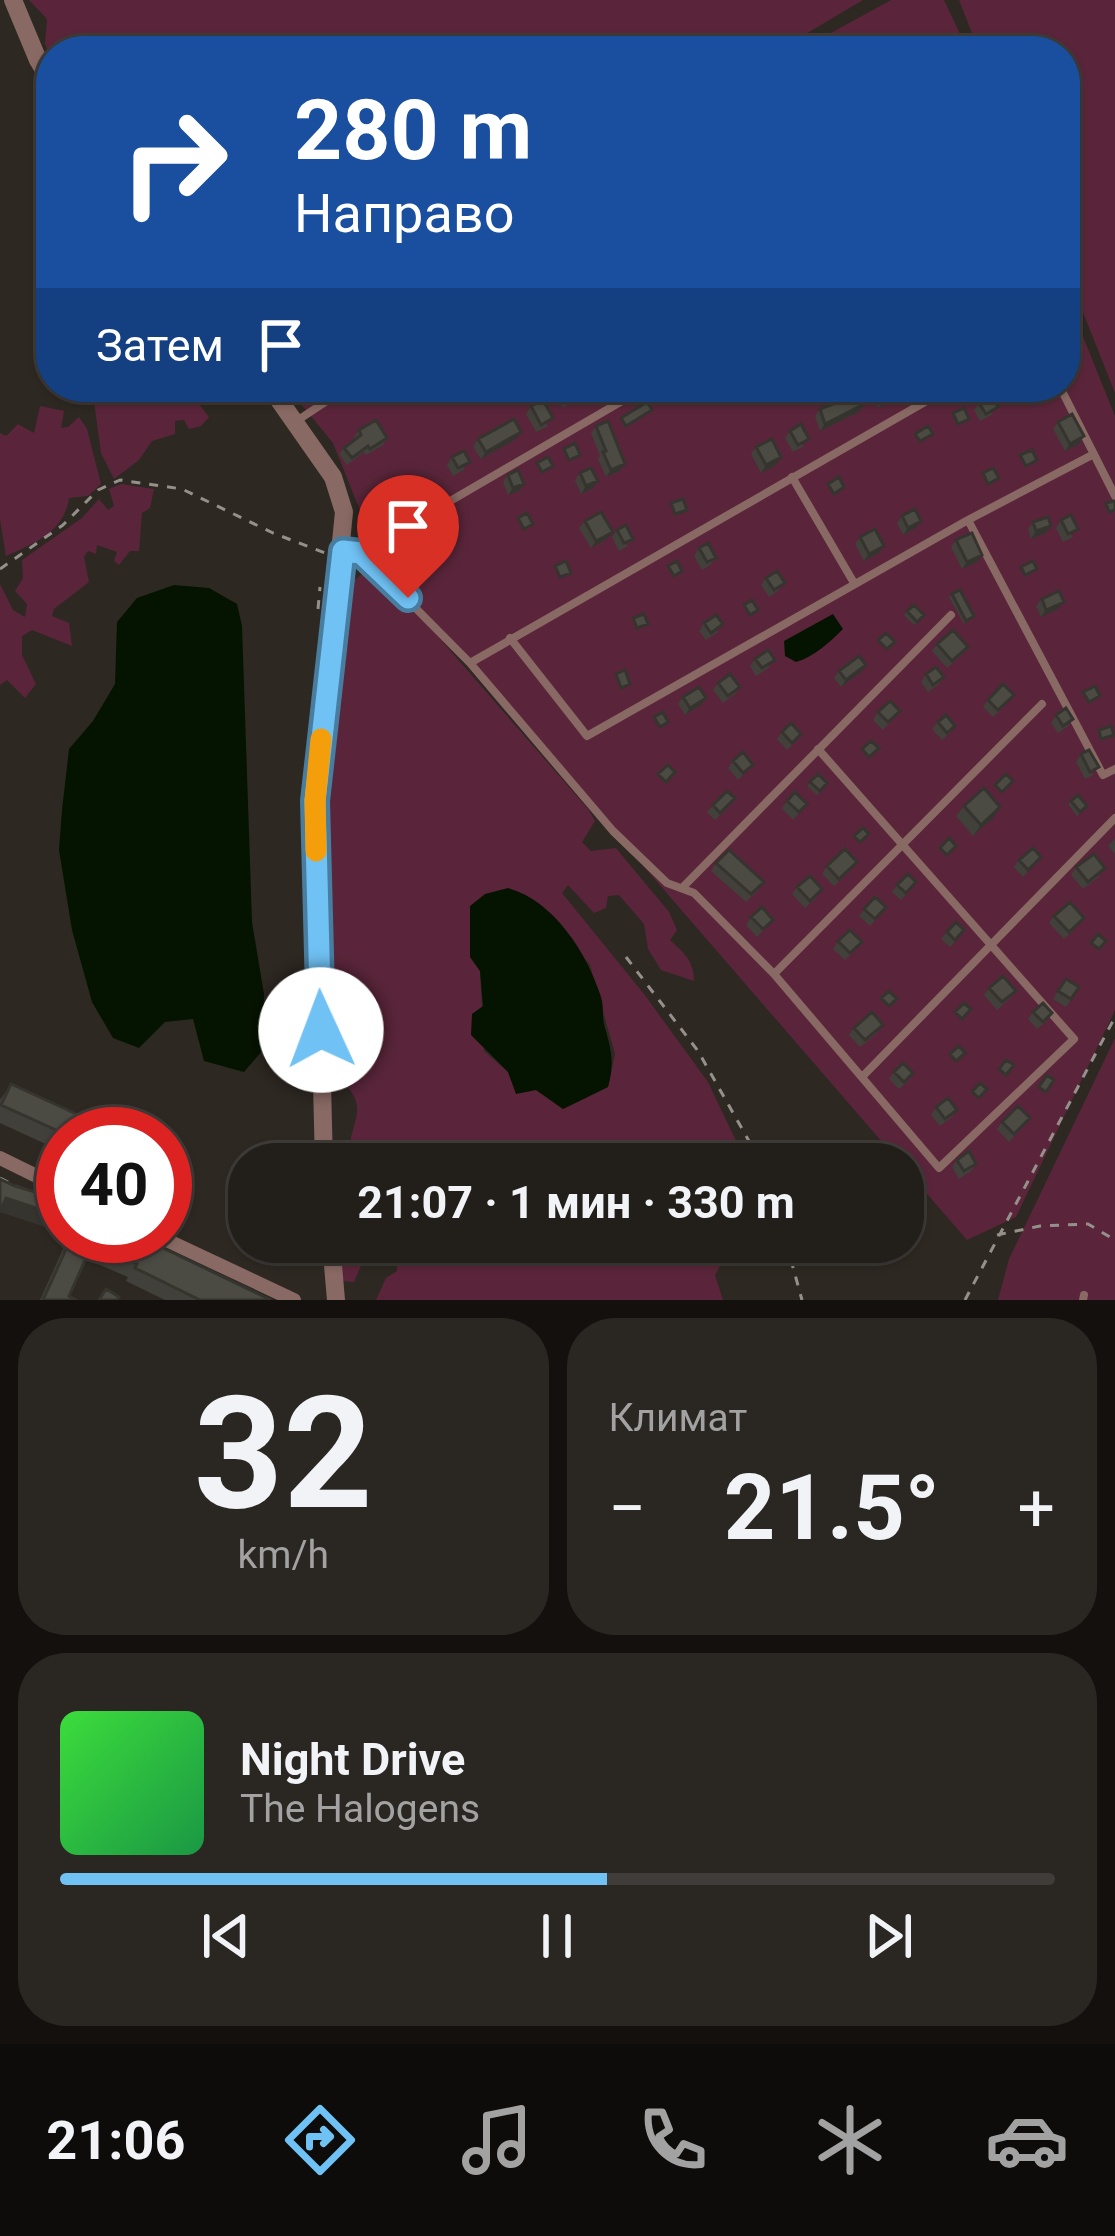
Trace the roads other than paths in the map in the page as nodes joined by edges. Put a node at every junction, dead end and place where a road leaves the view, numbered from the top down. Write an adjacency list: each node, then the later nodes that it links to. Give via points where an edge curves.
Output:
1 (13, 0): 2 (street)
2 (36, 56)
3 (281, 402): 8 (street)
4 (325, 402): 8 (lane)
5 (619, 402): 13 (lane)
6 (924, 402): 10 (lane)
7 (1068, 402): 9 (lane)
8 (295, 422): 13 (street, via 340,492)
9 (1094, 454): 11 (lane); 12 (lane)
10 (792, 477): 14 (lane); 16 (lane)
11 (1115, 496)
12 (968, 520): 14 (lane); 20 (lane, via 1102,775)
13 (346, 554): 17 (lane); 27 (street, via 315,801)
14 (854, 583): 16 (lane, via 587,736)
15 (951, 615): 19 (lane)
16 (509, 638): 17 (lane)
17 (470, 663): 23 (lane, via 613,831)
18 (1042, 704): 22 (lane)
19 (818, 749): 22 (lane); 23 (lane)
20 (1115, 769)
21 (1115, 818): 24 (lane)
22 (902, 844): 24 (lane); 25 (lane)
23 (682, 888): 25 (lane)
24 (991, 945): 26 (lane); 26 (lane, via 1074,1039 939,1168)
25 (774, 974): 26 (lane)
26 (862, 1077)
27 (323, 1143)
28 (0, 1158): 29 (street)
29 (36, 1176)
30 (192, 1253): 32 (street)
31 (333, 1263): 33 (street)
32 (287, 1299)
33 (336, 1300)

